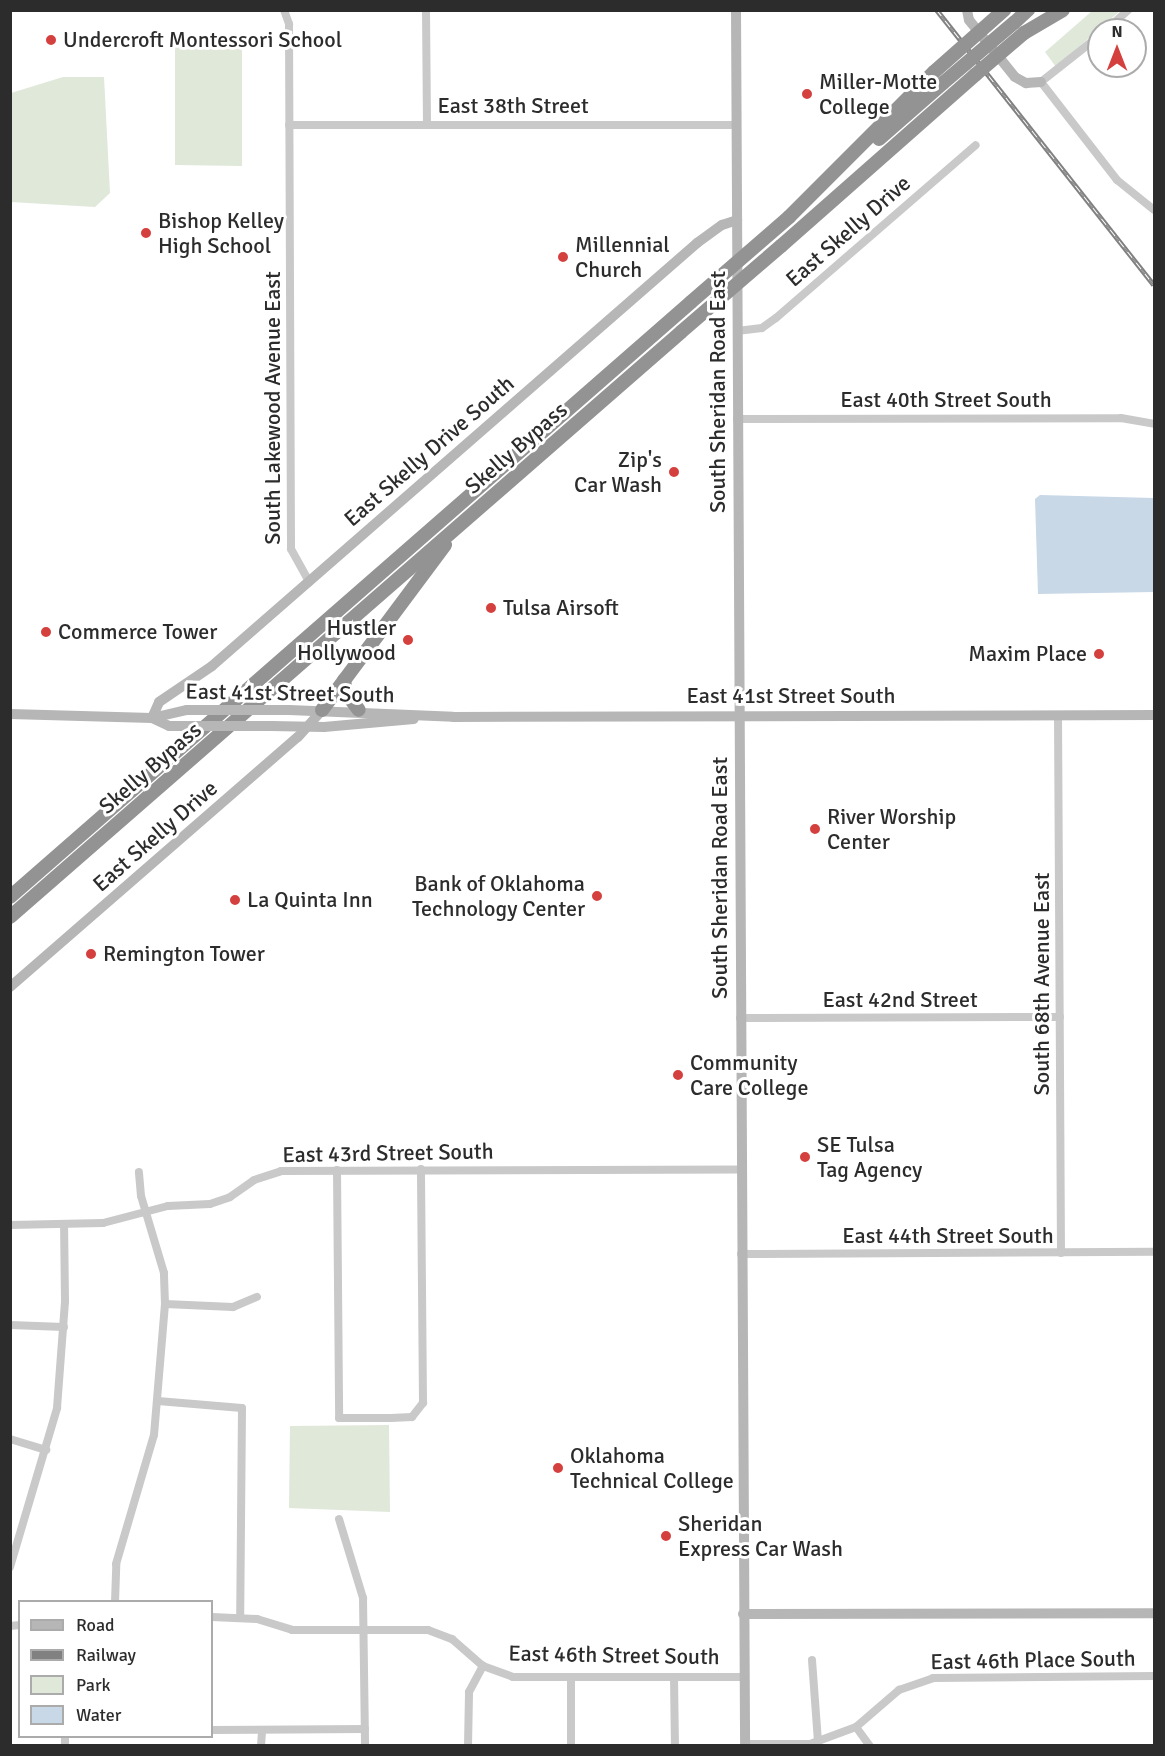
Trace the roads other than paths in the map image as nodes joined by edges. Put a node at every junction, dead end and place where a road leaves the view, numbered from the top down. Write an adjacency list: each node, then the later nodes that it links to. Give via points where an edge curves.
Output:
1 (426, 10): 13 (street)
2 (736, 10): 15 (main road, South Sheridan Road East)
3 (967, 10): 12 (main road, via 969,20 1015,77 1026,83)
4 (1004, 10): 11 (highway, bridge)
5 (1028, 10): 9 (highway, Skelly Bypass)
6 (1050, 10): 9 (highway, Skelly Bypass)
7 (1063, 10): 9 (highway)
8 (285, 11): 14 (street, South Lakewood Avenue East, via 289,24)
9 (1020, 27): 11 (highway, Skelly Bypass, bridge); 22 (highway, Skelly Bypass, bridge, via 953,95)
10 (1087, 46): 12 (street)
11 (938, 77): 34 (highway, Skelly Bypass, bridge, via 789,218)
12 (1041, 82): 17 (street, via 1117,180)
13 (427, 124): 14 (street, East 38th Street); 15 (street, East 38th Street)
14 (289, 125): 23 (street, South Lakewood Avenue East, via 291,549)
15 (736, 125): 18 (main road, South Sheridan Road East)
16 (976, 145): 19 (street, East Skelly Drive, via 776,318 762,328)
17 (1155, 210)
18 (737, 220): 19 (main road, South Sheridan Road East); 23 (main road, East Skelly Drive South, via 714,230 698,243)
19 (737, 331): 20 (main road, South Sheridan Road East)
20 (737, 419): 21 (street, East 40th Street South, via 1121,418); 27 (main road, South Sheridan Road East)
21 (1155, 424)
22 (459, 526): 24 (highway); 35 (highway, Skelly Bypass)
23 (309, 582): 32 (main road, East Skelly Drive South, via 212,666 159,702)
24 (344, 680): 25 (highway); 26 (highway, via 346,693)
25 (322, 710): 26 (main road, East 41st Street South); 32 (main road, East 41st Street South, bridge, via 187,710); 33 (main road, East Skelly Drive)
26 (359, 710): 31 (main road, East 41st Street South)
27 (738, 715): 29 (main road, East 41st Street South); 31 (main road, East 41st Street South); 38 (main road, South Sheridan Road East)
28 (1155, 715): 29 (main road, East 41st Street South)
29 (1058, 716): 37 (street, South 68th Avenue East)
30 (14, 717): 32 (main road, East 41st Street South)
31 (427, 717): 33 (main road, East 41st Street South)
32 (152, 718): 33 (main road, East 41st Street South, bridge, via 169,726)
33 (306, 726): 36 (main road, East Skelly Drive)
34 (10, 897)
35 (10, 917)
36 (10, 987)
37 (1060, 1017): 38 (street, East 42nd Street); 47 (street, South 68th Avenue East)
38 (740, 1018): 40 (main road, South Sheridan Road East)
39 (421, 1169): 40 (street, East 43rd Street South); 41 (street, East 43rd Street South); 41 (street, via 423,1403 412,1417 339,1418)
40 (741, 1169): 48 (main road, South Sheridan Road East)
41 (337, 1170): 43 (street, East 43rd Street South, via 272,1172 220,1202)
42 (139, 1172): 43 (street)
43 (146, 1211): 44 (street, East 43rd Street South, via 102,1223); 50 (street, via 164,1273)
44 (64, 1224): 45 (street, East 43rd Street South); 52 (street)
45 (10, 1225)
46 (1155, 1252): 47 (street, East 44th Street South)
47 (1060, 1253): 48 (street, East 44th Street South)
48 (741, 1254): 60 (main road, South Sheridan Road East)
49 (257, 1297): 50 (street, via 233,1307)
50 (165, 1304): 53 (street)
51 (10, 1325): 52 (street)
52 (64, 1328): 55 (street, via 57,1408)
53 (158, 1401): 58 (street, via 154,1435 116,1564); 62 (street, via 242,1408)
54 (10, 1439): 55 (street)
55 (46, 1450): 57 (street)
56 (339, 1519): 63 (street, via 362,1591)
57 (10, 1567)
58 (115, 1600)
59 (1155, 1613): 60 (main road)
60 (743, 1614): 69 (main road, South Sheridan Road East)
61 (213, 1617): 62 (street, East 46th Street South)
62 (240, 1617): 63 (street, East 46th Street South, via 292,1630)
63 (364, 1629): 65 (street, East 46th Street South, via 418,1629 441,1634); 71 (street)
64 (812, 1660): 74 (street)
65 (483, 1666): 67 (street, East 46th Street South, via 507,1676); 78 (street, via 469,1692)
66 (1155, 1676): 70 (street, East 46th Place South, via 933,1678 890,1696)
67 (571, 1677): 68 (street, East 46th Street South); 79 (street)
68 (674, 1677): 69 (street, East 46th Street South); 80 (street)
69 (744, 1677): 75 (main road, South Sheridan Road East)
70 (856, 1727): 74 (street); 81 (street)
71 (365, 1729): 73 (street); 77 (street)
72 (213, 1730): 73 (street)
73 (262, 1730): 76 (street)
74 (818, 1742): 75 (street)
75 (745, 1745)
76 (261, 1746)
77 (365, 1746)
78 (468, 1746)
79 (571, 1746)
80 (675, 1746)
81 (870, 1746)

